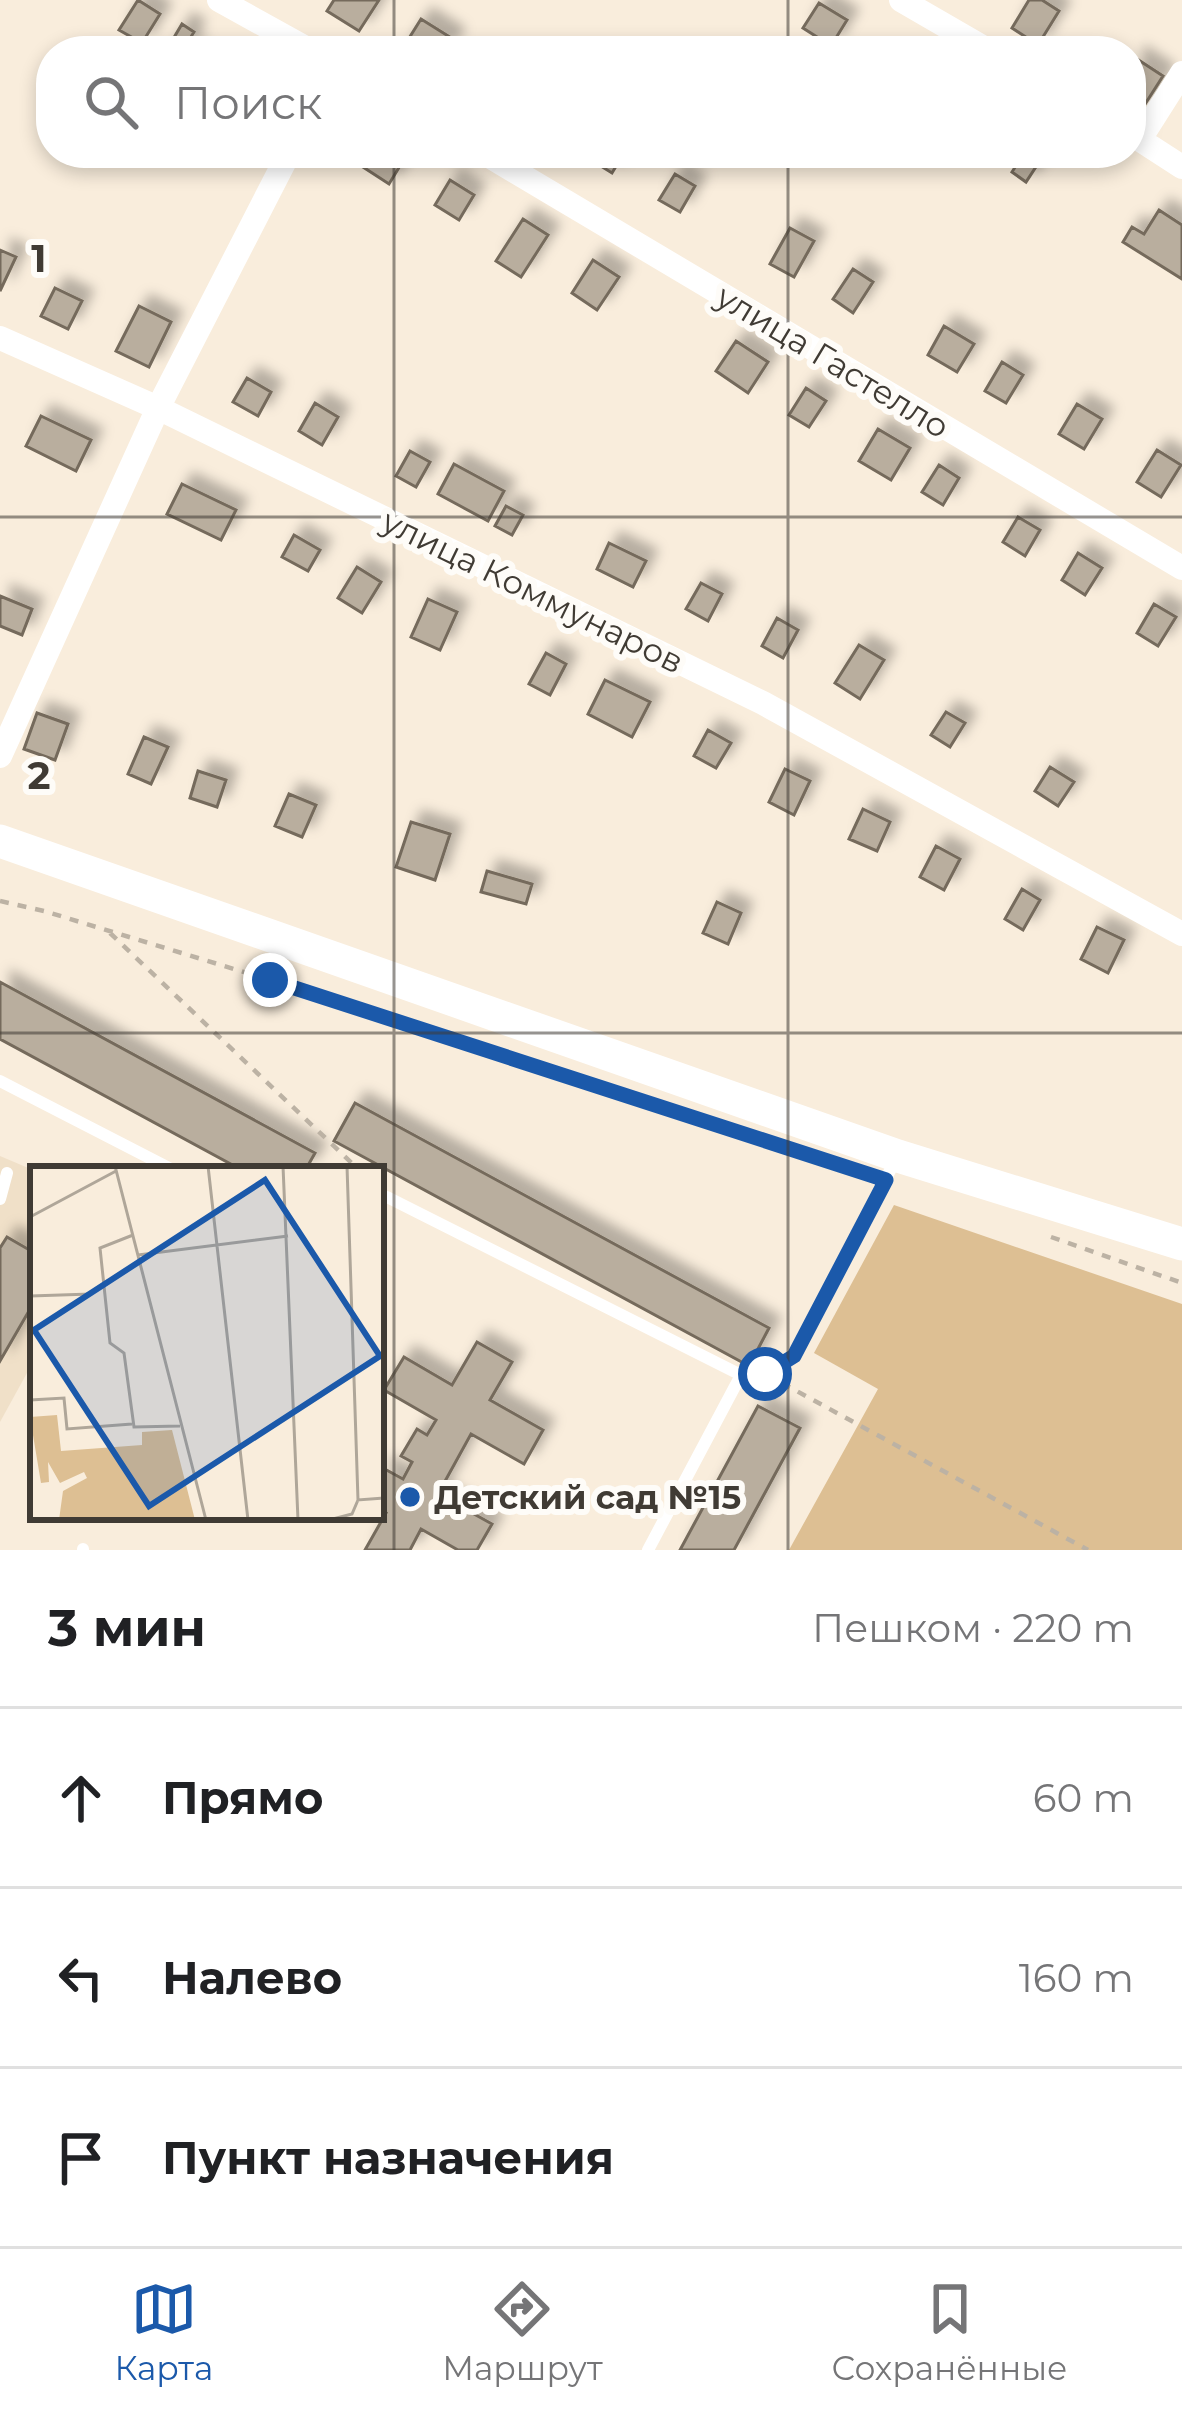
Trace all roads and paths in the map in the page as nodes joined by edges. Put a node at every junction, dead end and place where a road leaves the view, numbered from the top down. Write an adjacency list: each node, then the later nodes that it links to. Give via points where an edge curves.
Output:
1 (219, 0): 3 (street)
2 (901, 0): 4 (street)
3 (284, 36)
4 (962, 36)
5 (1182, 73): 6 (street)
6 (1146, 123)
7 (1146, 144): 8 (street)
8 (1182, 167)
9 (281, 168): 12 (street)
10 (509, 168): 13 (street, улица Гастелло)
11 (0, 338): 12 (street, улица Коммунаров)
12 (158, 408): 14 (street); 18 (street, улица Коммунаров, via 764,703)
13 (1182, 568)
14 (0, 756)
15 (0, 841): 21 (main road)
16 (0, 901): 17 (path)
17 (107, 930): 20 (path); 23 (path)
18 (1182, 934)
19 (0, 1081): 22 (lane)
20 (643, 1101)
21 (898, 1156): 28 (main road); 30 (lane, via 794,1356)
22 (165, 1166)
23 (355, 1166)
24 (7, 1173): 26 (lane)
25 (384, 1198): 31 (lane)
26 (0, 1199)
27 (1052, 1238): 29 (path)
28 (1182, 1244)
29 (1182, 1283)
30 (765, 1374): 31 (lane); 33 (path)
31 (741, 1375): 32 (lane)
32 (648, 1550)
33 (1088, 1550)

